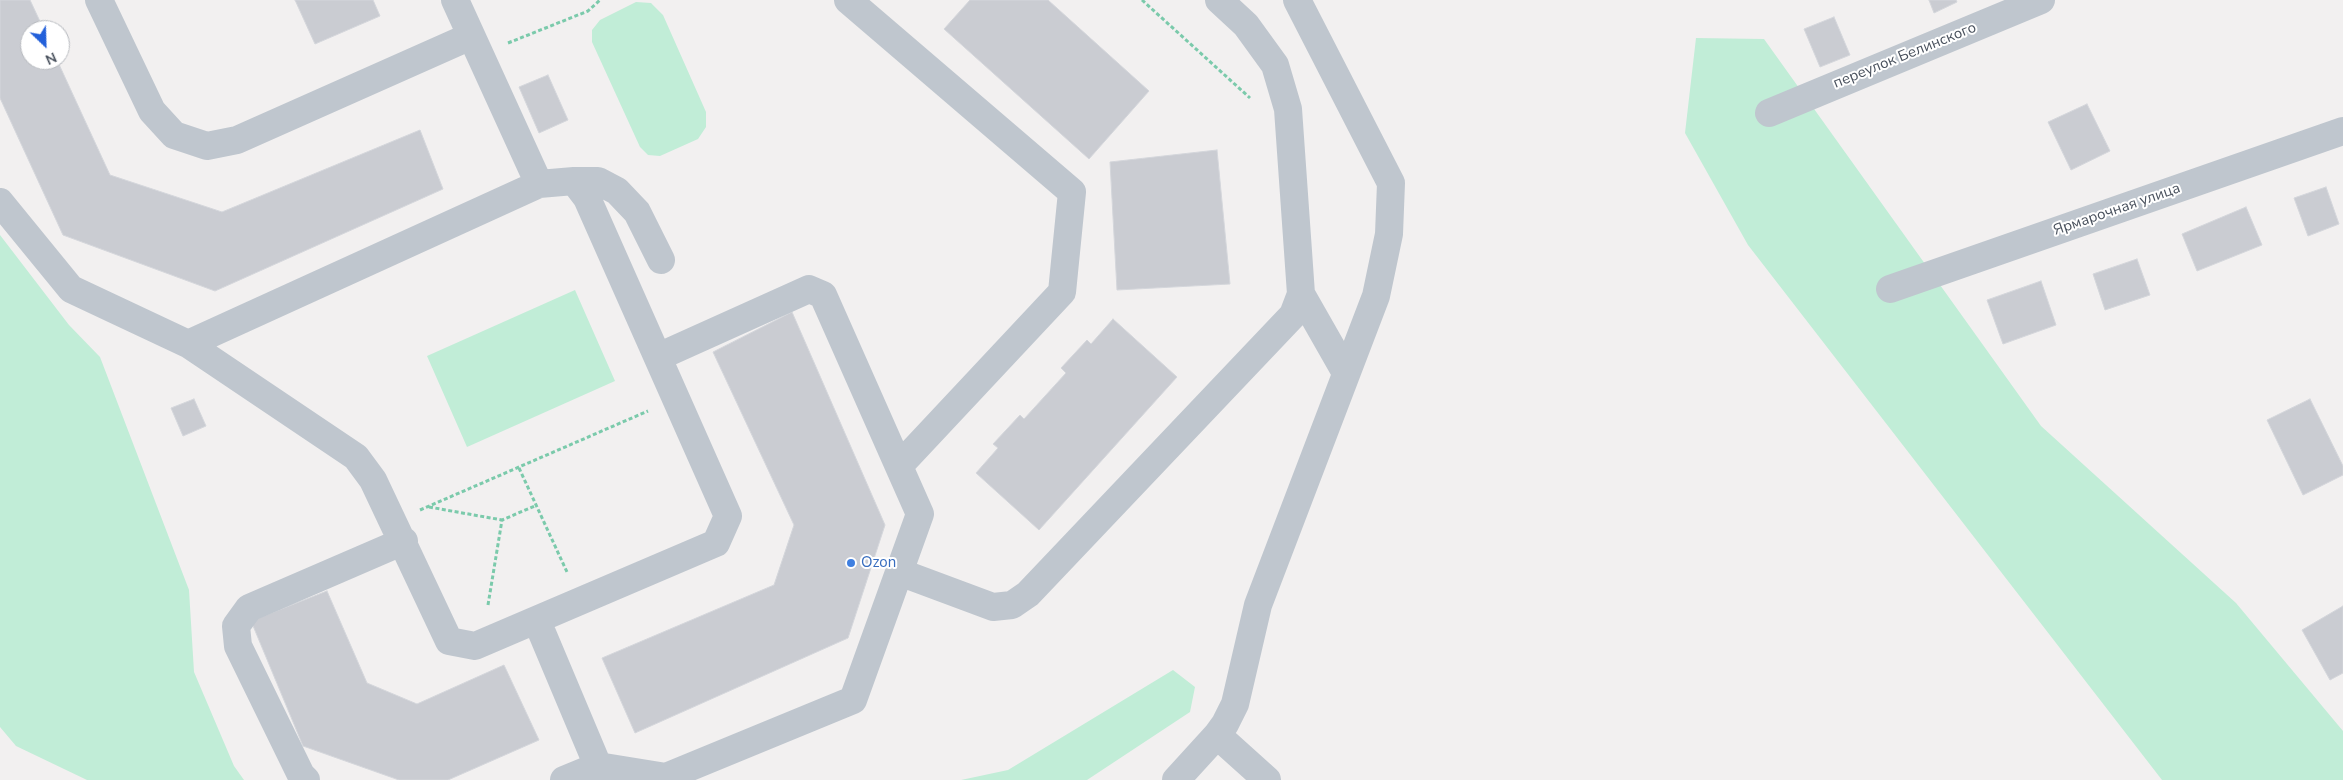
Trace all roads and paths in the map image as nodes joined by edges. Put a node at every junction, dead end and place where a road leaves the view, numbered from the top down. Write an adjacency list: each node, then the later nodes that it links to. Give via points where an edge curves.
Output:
1 (99, 0): 9 (lane, via 152,111 174,135 207,146 237,140)
2 (454, 0): 9 (lane)
3 (600, 0): 9 (path, via 588,11)
4 (848, 0): 23 (lane, via 1072,192 1062,292)
5 (1142, 0): 10 (path)
6 (1219, 0): 18 (lane, via 1246,25 1275,65 1288,109)
7 (1297, 0): 21 (lane, via 1391,183 1384,264 1376,296)
8 (2041, 0): 11 (lane, переулок Белинского)
9 (475, 45): 14 (lane)
10 (1253, 100)
11 (1769, 112)
12 (2343, 131): 17 (lane, Ярмарочная улица)
13 (574, 181): 14 (lane); 16 (lane, via 598,181 617,190 638,212); 20 (lane, via 587,198)
14 (538, 184): 19 (lane)
15 (0, 202): 19 (lane, via 71,289)
16 (660, 260)
17 (1890, 289)
18 (1301, 294): 21 (lane); 29 (lane, via 1293,315 1028,594 1012,605 993,607)
19 (188, 344): 28 (lane, via 356,457 373,480)
20 (658, 357): 22 (lane); 23 (lane, via 809,289 823,295)
21 (1346, 373): 33 (lane, via 1258,605 1234,704)
22 (676, 399): 24 (path); 30 (lane, via 728,516 716,543)
23 (899, 466): 29 (lane, via 920,514)
24 (519, 468): 25 (path); 26 (path)
25 (537, 505): 27 (path); 30 (path)
26 (428, 507): 27 (path); 28 (path)
27 (502, 520): 32 (path)
28 (399, 531): 32 (lane, via 449,641 475,646); 35 (lane, via 249,608 236,626 238,646)
29 (899, 572): 34 (lane, via 853,700 666,777)
30 (581, 602): 31 (lane)
31 (537, 621): 32 (lane); 34 (lane)
32 (482, 643)
33 (1217, 735): 37 (lane); 38 (lane)
34 (598, 766): 36 (lane)
35 (306, 780)
36 (564, 780)
37 (1176, 780)
38 (1267, 780)

